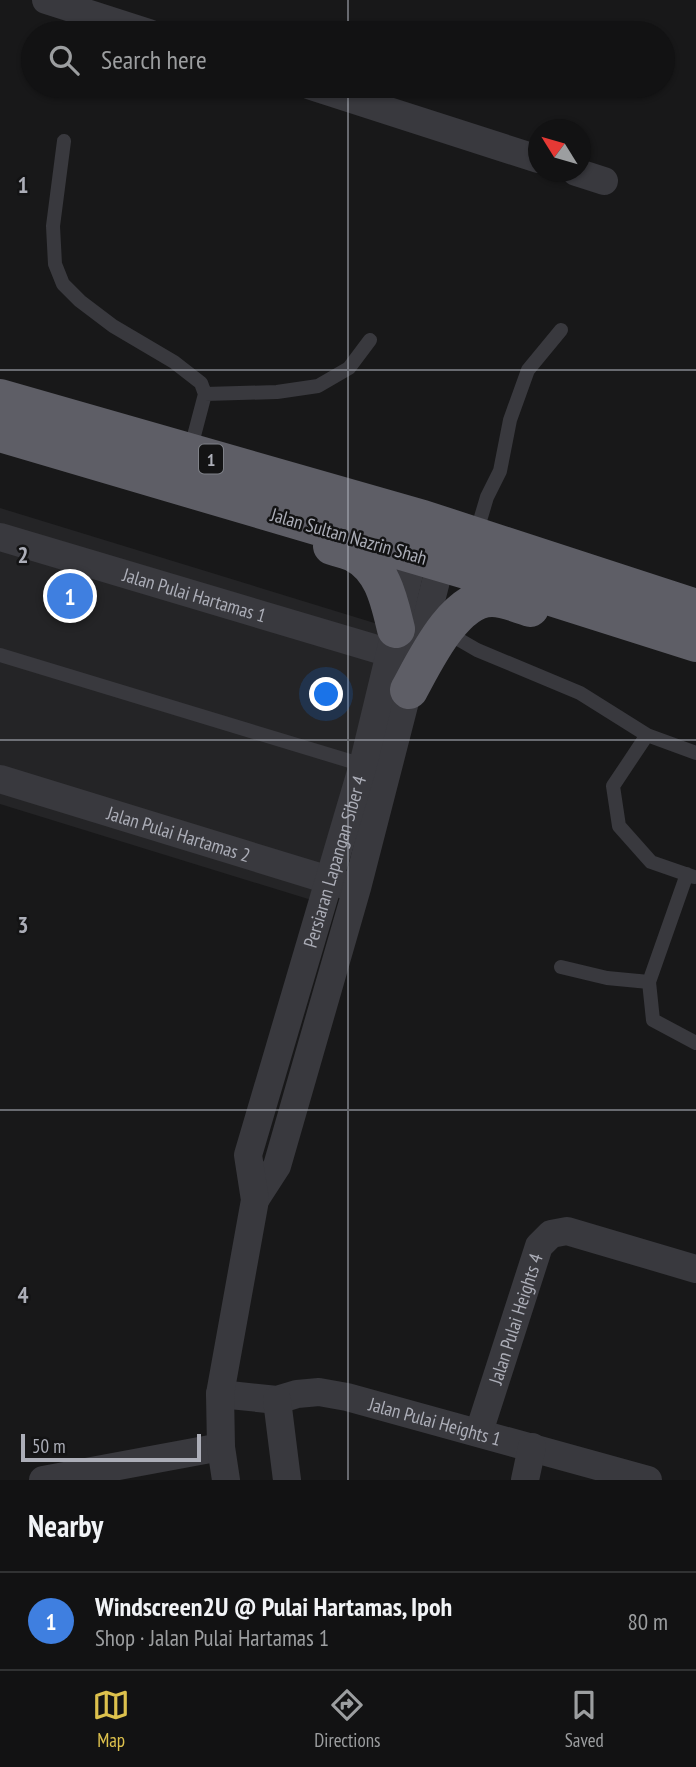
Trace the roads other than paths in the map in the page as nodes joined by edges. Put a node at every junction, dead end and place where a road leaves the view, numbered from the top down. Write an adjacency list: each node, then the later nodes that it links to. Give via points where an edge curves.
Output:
1 (46, 0): 2 (street)
2 (112, 21)
3 (348, 98): 5 (street)
4 (64, 141): 10 (lane, via 53,226 55,264 63,284 113,326 174,362 201,383)
5 (528, 156)
6 (591, 177): 7 (street)
7 (604, 181)
8 (561, 330): 16 (lane, via 528,370 510,419 500,471 487,497)
9 (370, 340): 10 (lane, via 349,368 318,386)
10 (205, 394): 13 (lane)
11 (0, 398): 13 (highway, Jalan Sultan Nazrin Shah / 1)
12 (0, 433): 14 (highway, Jalan Sultan Nazrin Shah / 1)
13 (190, 453): 16 (highway, Jalan Sultan Nazrin Shah / 1)
14 (131, 472): 16 (highway, Jalan Sultan Nazrin Shah / 1); 19 (highway, via 157,493 354,553 372,567 387,592)
15 (0, 537): 19 (street, Jalan Pulai Hartamas 1)
16 (440, 540): 17 (highway, Jalan Sultan Nazrin Shah / 1); 19 (street, Persiaran Lapangan Siber 4); 20 (highway, Jalan Sultan Nazrin Shah / 1); 23 (street, Persiaran Lapangan Siber 4)
17 (696, 608)
18 (444, 631): 22 (highway, via 471,604 492,598); 23 (highway); 24 (lane, via 477,650 580,692)
19 (393, 641): 26 (street, Persiaran Lapangan Siber 4)
20 (696, 643)
21 (0, 655): 26 (lane)
22 (696, 659)
23 (409, 690): 30 (street, Persiaran Lapangan Siber 4)
24 (647, 735): 25 (lane); 28 (lane, via 613,786 619,826 651,862)
25 (696, 753)
26 (363, 765): 29 (street, Persiaran Lapangan Siber 4)
27 (0, 779): 29 (street, Jalan Pulai Hartamas 2)
28 (691, 876): 32 (lane)
29 (328, 879): 30 (street, Jalan Pulai Hartamas 2); 34 (street, Persiaran Lapangan Siber 4, via 248,1155)
30 (357, 888): 34 (street, Persiaran Lapangan Siber 4, via 277,1166)
31 (561, 967): 32 (lane)
32 (649, 982): 33 (lane, via 653,1020)
33 (696, 1043)
34 (255, 1200): 36 (street, Persiaran Lapangan Siber 4)
35 (696, 1269): 38 (street, Jalan Pulai Heights 4, via 567,1231 551,1234 539,1246)
36 (220, 1394): 37 (street, Jalan Pulai Heights 1); 39 (street, Persiaran Lapangan Siber 4)
37 (277, 1400): 38 (street, Jalan Pulai Heights 1, via 319,1392); 44 (street)
38 (479, 1432): 40 (street, Jalan Pulai Heights 1)
39 (221, 1447): 41 (street); 43 (street, Persiaran Lapangan Siber 4)
40 (532, 1447): 45 (street); 46 (street, Jalan Pulai Heights 1)
41 (164, 1469): 42 (street)
42 (43, 1480)
43 (226, 1480)
44 (287, 1480)
45 (525, 1480)
46 (648, 1480)

